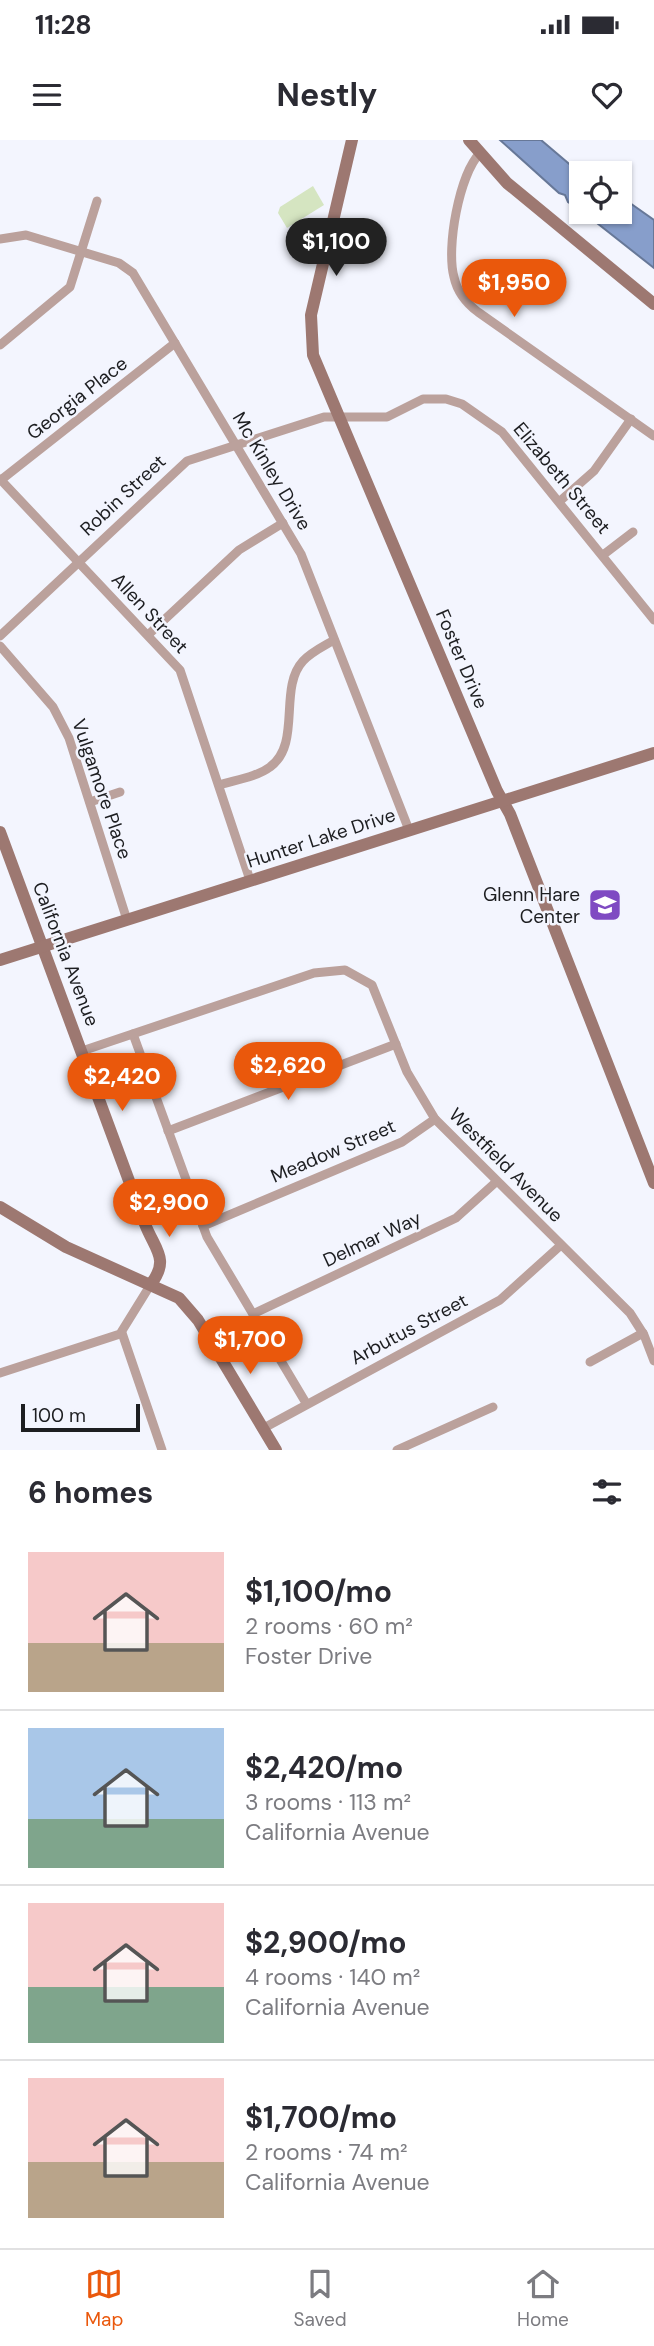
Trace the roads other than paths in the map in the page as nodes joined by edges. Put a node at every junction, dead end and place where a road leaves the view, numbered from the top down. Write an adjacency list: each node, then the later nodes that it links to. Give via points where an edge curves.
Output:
1 (352, 140): 10 (street, Foster Drive, via 309,328 313,355)
2 (469, 140): 3 (street)
3 (480, 153): 7 (street, via 508,183); 11 (street, via 467,168 461,187 451,258 458,290 478,312)
4 (97, 201): 6 (street)
5 (0, 239): 6 (street, Mc Kinley Drive, via 26,235)
6 (82, 251): 8 (street, Mc Kinley Drive, via 119,262 133,273); 9 (street, via 65,294)
7 (654, 304)
8 (175, 343): 13 (street, Mc Kinley Drive); 14 (street, Georgia Place)
9 (0, 345)
10 (338, 416): 13 (street, Robin Street); 15 (street, Elizabeth Street, via 378,419 423,399 454,401 502,432); 30 (street, Foster Drive)
11 (631, 419): 12 (street); 15 (street, via 594,471)
12 (654, 436)
13 (236, 445): 16 (street, Mc Kinley Drive); 19 (street, Robin Street, via 180,465)
14 (0, 480): 19 (street, Allen Street)
15 (560, 501): 18 (street, Elizabeth Street)
16 (283, 523): 23 (street, via 239,550); 25 (street, Mc Kinley Drive, via 301,554)
17 (633, 532): 18 (street)
18 (603, 555): 21 (street, Elizabeth Street)
19 (78, 561): 23 (street, Allen Street); 24 (street, Robin Street)
20 (654, 601): 21 (street)
21 (645, 609): 22 (street, Elizabeth Street)
22 (654, 620)
23 (148, 635): 28 (street, Allen Street, via 184,676)
24 (0, 636)
25 (334, 640): 28 (street, via 297,669 284,746 276,761 262,772); 32 (street, Mc Kinley Drive)
26 (0, 646): 31 (street, Vulgamore Place, via 62,722)
27 (654, 753): 30 (street, Hunter Lake Drive)
28 (219, 785): 34 (street, Allen Street)
29 (120, 792): 31 (street)
30 (504, 801): 32 (street, Hunter Lake Drive); 44 (street, Foster Drive)
31 (90, 802): 35 (street, Vulgamore Place)
32 (409, 830): 34 (street, Hunter Lake Drive)
33 (0, 832): 36 (street, California Avenue)
34 (250, 880): 35 (street, Hunter Lake Drive)
35 (127, 919): 36 (street, Hunter Lake Drive)
36 (42, 947): 37 (street, Hunter Lake Drive); 40 (street, California Avenue)
37 (0, 960)
38 (134, 1034): 39 (street, Westfield Avenue, via 336,969 356,973 372,985); 40 (street, Westfield Avenue); 42 (street)
39 (396, 1044): 41 (street, Westfield Avenue, via 414,1088); 42 (street)
40 (82, 1051): 48 (street, California Avenue, via 161,1258 160,1272)
41 (435, 1119): 43 (street, Westfield Avenue); 46 (street, Meadow Street, via 410,1138)
42 (168, 1131): 46 (street)
43 (496, 1182): 47 (street, Westfield Avenue); 49 (street, Delmar Way, via 456,1218)
44 (654, 1183)
45 (2, 1212): 48 (street, via 65,1247)
46 (203, 1226): 49 (street)
47 (561, 1245): 51 (street, Westfield Avenue, via 630,1313); 55 (street, Arbutus Street, via 500,1300)
48 (151, 1284): 50 (street); 57 (street, via 178,1298 198,1320)
49 (253, 1314): 55 (street)
50 (122, 1333): 54 (street); 58 (street)
51 (643, 1333): 52 (street, Westfield Avenue); 53 (street)
52 (654, 1361)
53 (590, 1362)
54 (0, 1374)
55 (306, 1404): 57 (street, Arbutus Street)
56 (493, 1407): 60 (street)
57 (262, 1429): 59 (street)
58 (162, 1450)
59 (276, 1450)
60 (397, 1450)

